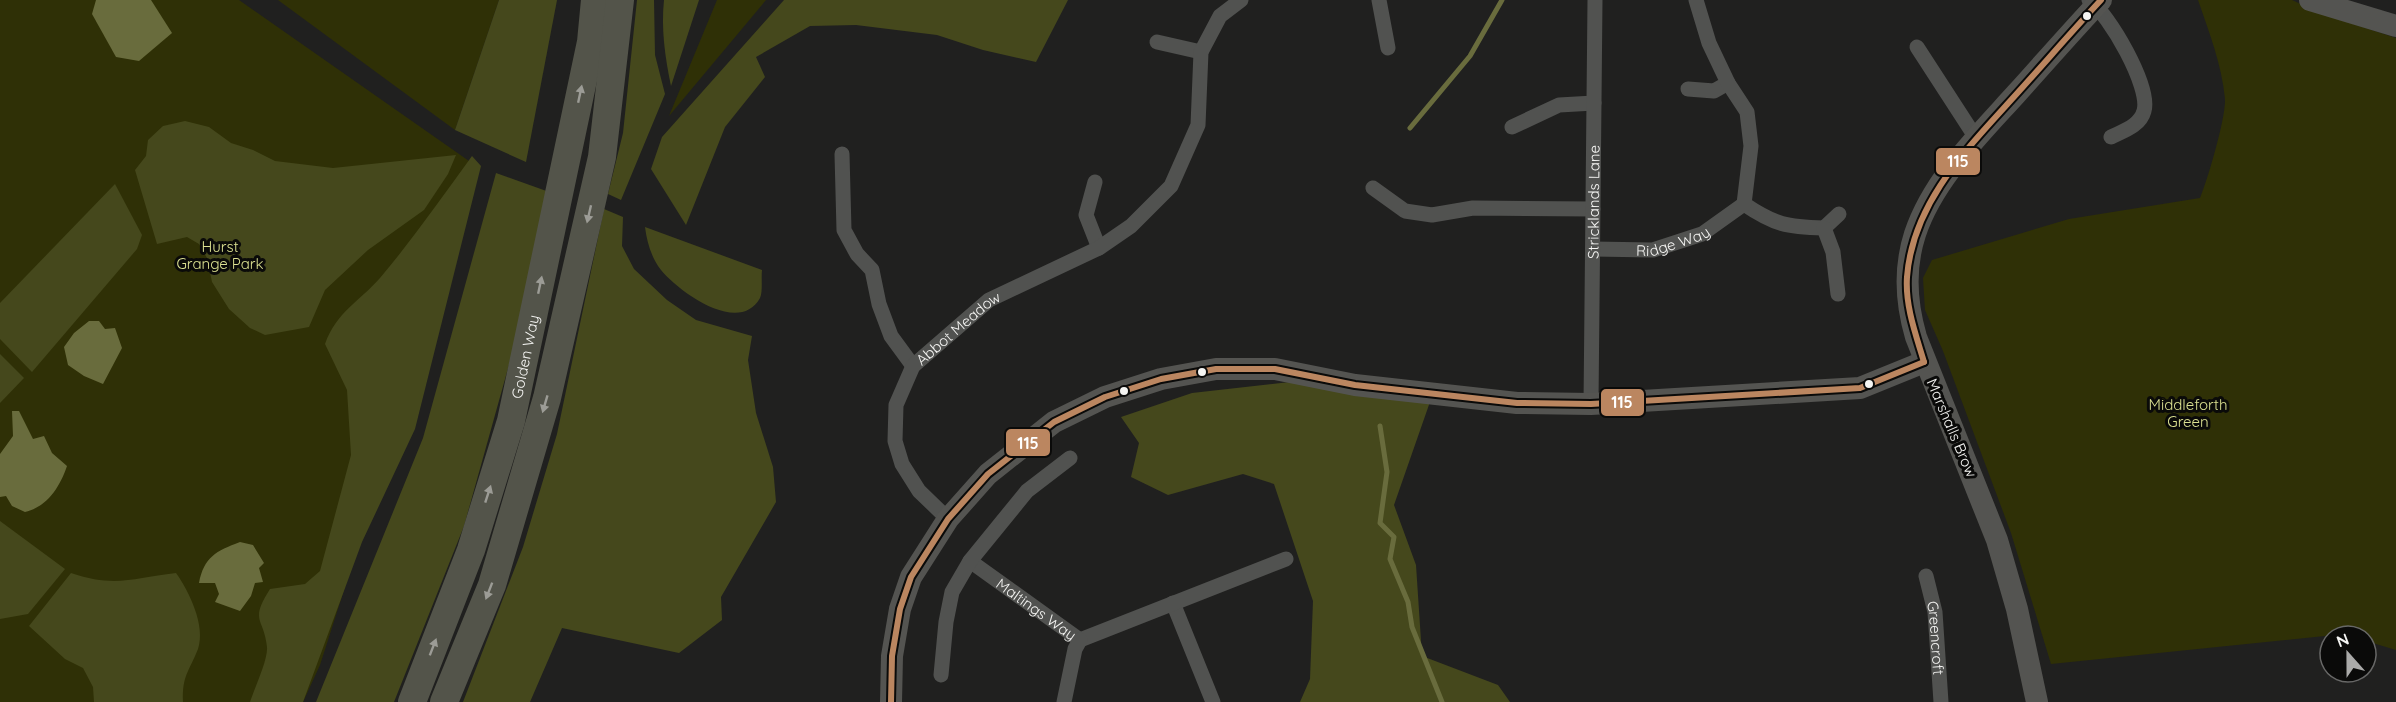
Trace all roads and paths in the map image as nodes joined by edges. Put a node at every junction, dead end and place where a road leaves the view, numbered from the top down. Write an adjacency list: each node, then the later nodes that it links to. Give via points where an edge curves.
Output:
1 (595, 0): 43 (highway, Golden Way, one-way to 1, via 471,550 512,421 591,42)
2 (620, 0): 44 (highway, Golden Way, one-way to 44, via 602,157 547,398 492,585)
3 (1241, 0): 15 (street, Abbot Meadow, via 1220,16)
4 (1379, 0): 14 (street)
5 (1595, 0): 18 (street, Stricklands Lane)
6 (1696, 0): 16 (street)
7 (2310, 0): 10 (street)
8 (2358, 0): 10 (street)
9 (2096, 2): 20 (street, via 2121,39 2144,94 2144,112 2134,126); 21 (street, Marshalls Brow)
10 (2372, 20): 11 (street)
11 (2396, 26)
12 (1157, 42): 15 (street)
13 (1917, 47): 21 (street)
14 (1388, 48)
15 (1201, 52): 29 (street, Abbot Meadow, via 1198,125 1170,186 1131,226)
16 (1728, 83): 17 (street, via 1713,90); 25 (street, via 1747,112 1751,146)
17 (1688, 89)
18 (1594, 103): 19 (street, via 1559,105); 26 (street, Stricklands Lane)
19 (1512, 127)
20 (2111, 136)
21 (1976, 138): 32 (street, Marshalls Brow, via 1928,204 1911,249 1907,289 1912,324)
22 (842, 154): 33 (street, via 844,230 857,254 872,270 891,336)
23 (1095, 182): 29 (street, via 1086,215)
24 (1374, 188): 26 (street, via 1405,212 1432,215 1473,208)
25 (1744, 204): 28 (street, via 1769,221); 30 (street, Ridge Way, via 1702,234 1653,250)
26 (1593, 209): 30 (street, Stricklands Lane)
27 (1839, 214): 28 (street)
28 (1824, 228): 31 (street, via 1833,252)
29 (1099, 248): 33 (street, Abbot Meadow, via 989,300)
30 (1593, 249): 34 (street, Stricklands Lane)
31 (1838, 294)
32 (1924, 362): 34 (street, via 1860,388); 49 (street, Marshalls Brow, via 1997,540)
33 (913, 366): 36 (street, Abbot Meadow, via 896,405 895,441 902,464 919,491)
34 (1591, 404): 36 (street, via 1517,403 1356,385 1275,369 1216,369 1161,379 1105,397 1054,422 988,474)
35 (1070, 458): 38 (street, via 1027,491)
36 (948, 519): 45 (street, via 911,578 900,609 892,656)
37 (1286, 559): 40 (street)
38 (970, 561): 41 (street, Maltings Way); 42 (street, via 952,592)
39 (1926, 576): 48 (street, Greencroft, via 1935,612)
40 (1173, 603): 41 (street); 47 (street)
41 (1080, 640): 46 (street, Maltings Way)
42 (941, 675)
43 (412, 702)
44 (444, 702)
45 (891, 702)
46 (1064, 702)
47 (1213, 702)
48 (1941, 702)
49 (2037, 702)

